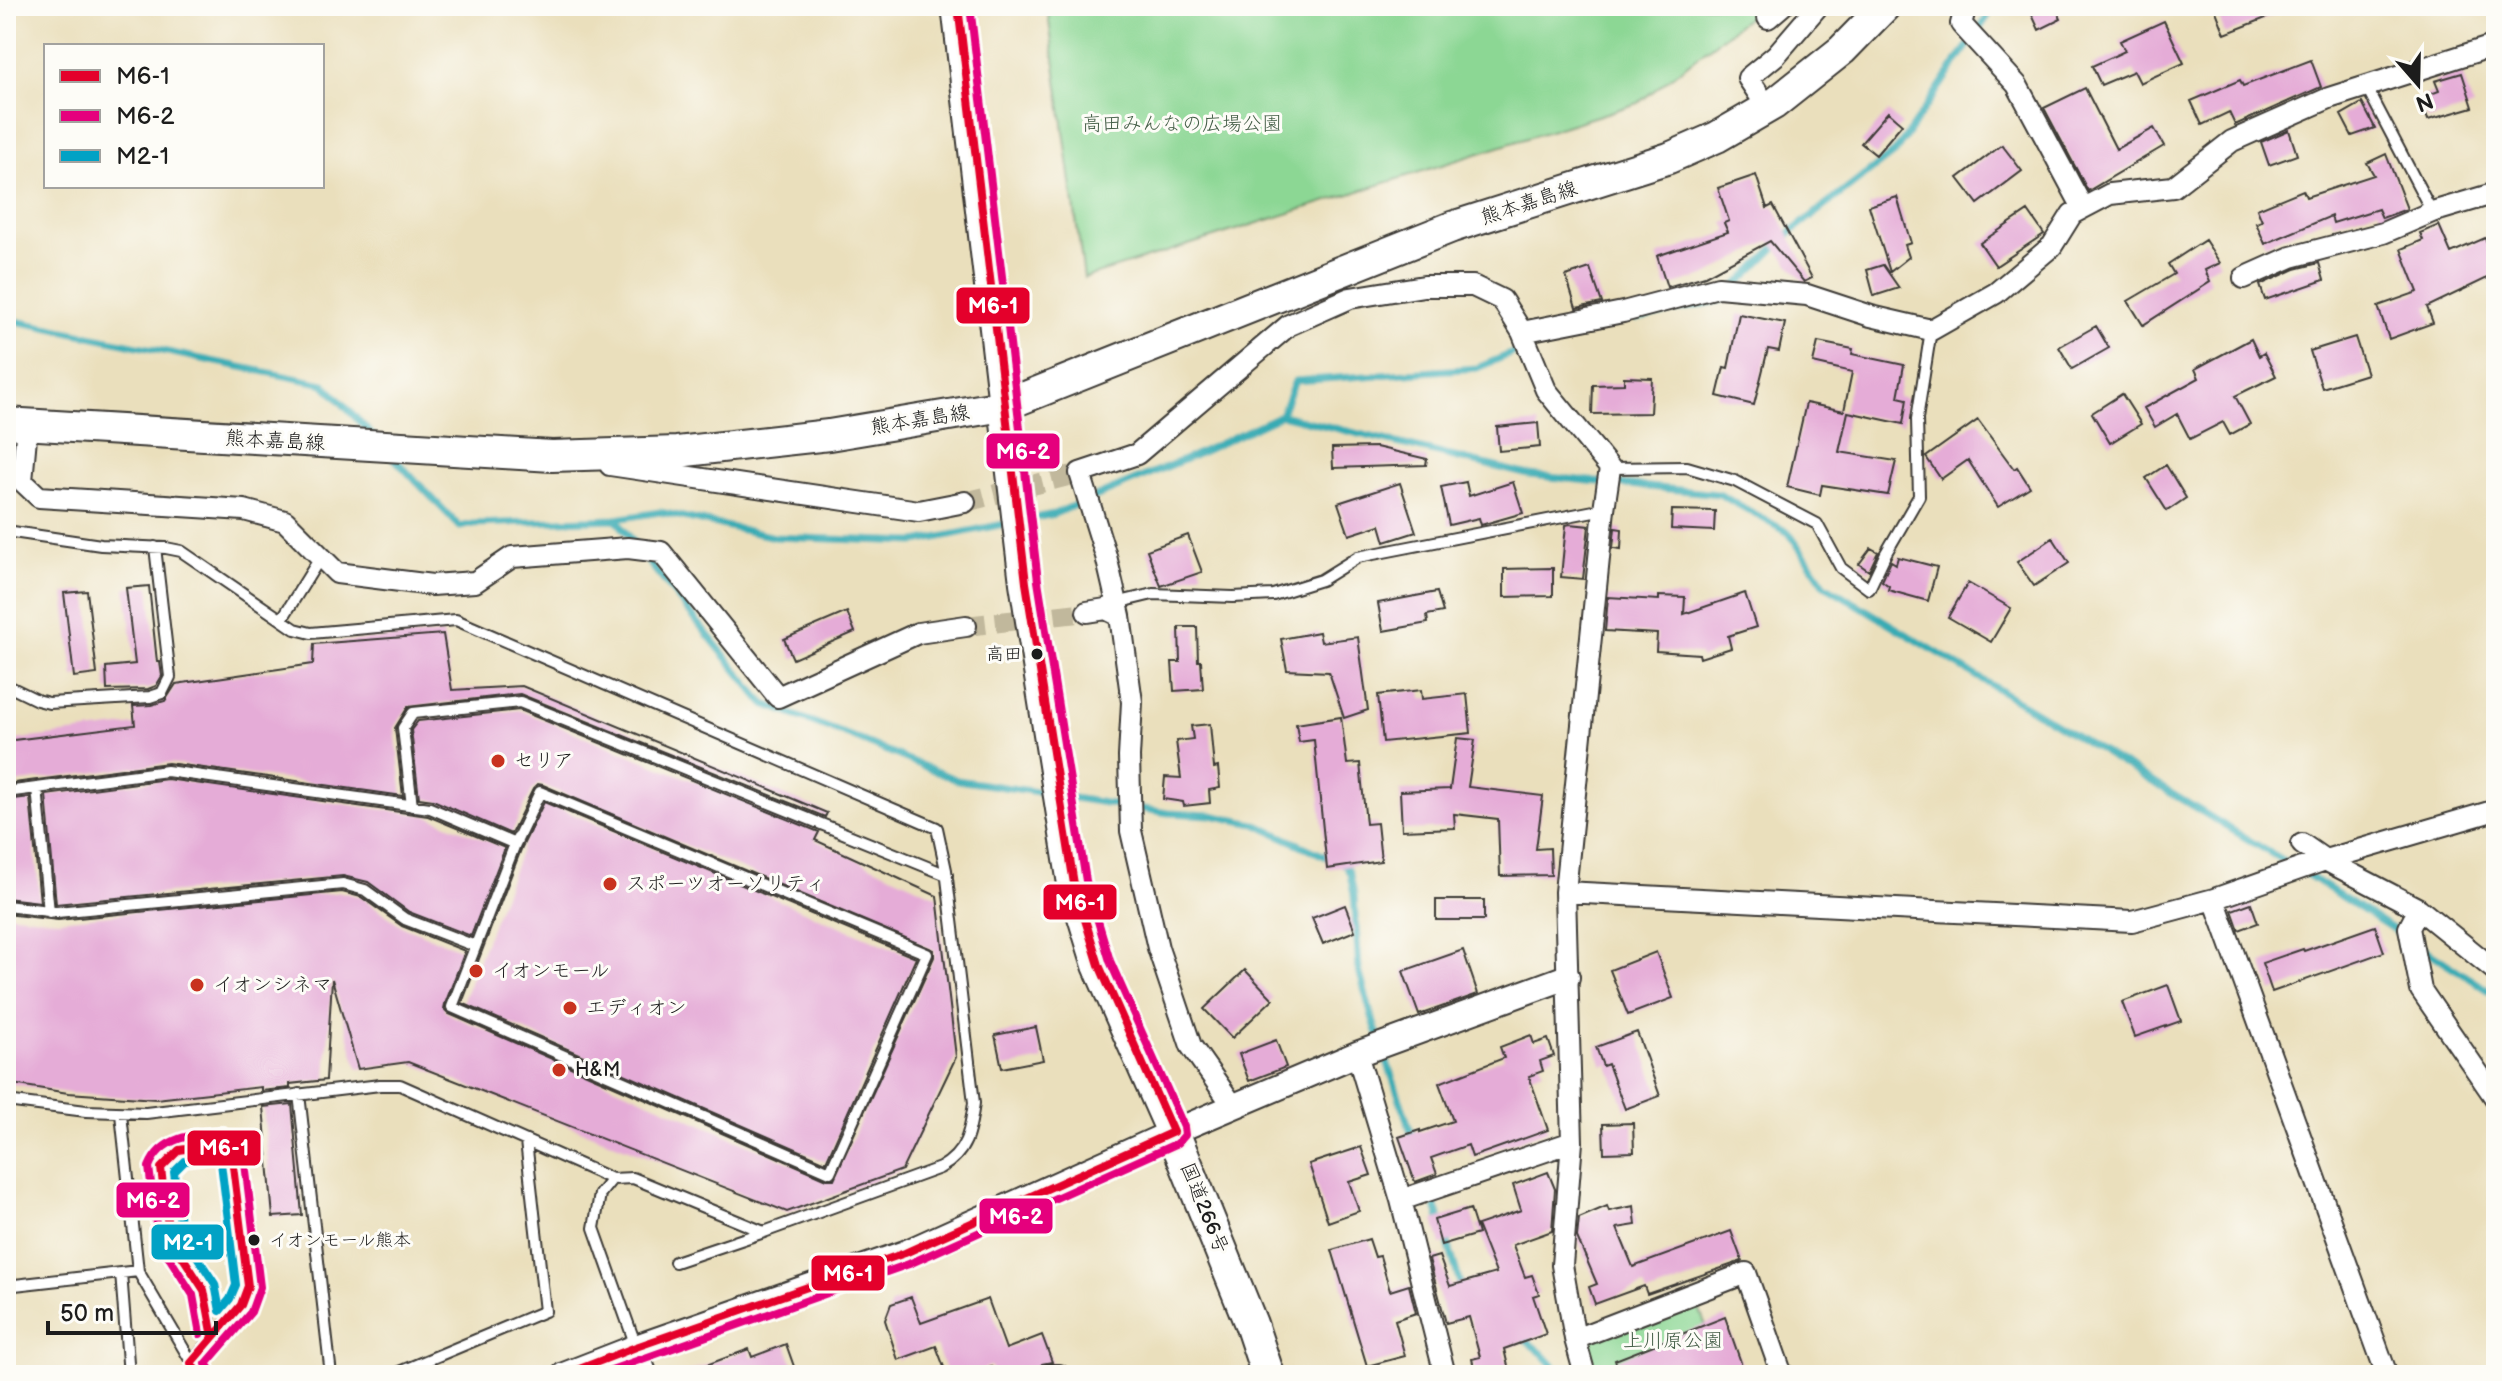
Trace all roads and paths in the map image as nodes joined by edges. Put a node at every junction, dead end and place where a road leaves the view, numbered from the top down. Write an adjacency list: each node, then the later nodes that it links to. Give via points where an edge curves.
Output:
1 (958, 6): 14 (highway, 国道266号)
2 (1818, 6): 7 (street, via 1776,55 1748,78)
3 (1885, 6): 7 (main road, 熊本嘉島線, via 1842,50)
4 (1966, 6): 9 (street, via 1961,24 2017,85)
5 (2496, 45): 6 (street)
6 (2366, 86): 9 (street, via 2232,141 2173,187 2110,194); 10 (lane)
7 (1768, 108): 14 (main road, 熊本嘉島線, via 1669,158 1452,227)
8 (2496, 193): 10 (street)
9 (2083, 208): 12 (street, via 2072,214 2052,246 1996,293)
10 (2432, 212): 11 (street, via 2383,233 2291,257)
11 (2244, 278)
12 (1931, 330): 13 (street, via 1807,295 1718,287); 17 (lane, via 1917,419 1919,496 1869,589 1841,568 1817,524 1735,481 1687,467)
13 (1522, 332): 17 (street, via 1546,390); 23 (street, via 1502,300 1473,286 1424,286 1350,298 1289,325 1137,454 1080,473)
14 (1003, 406): 16 (main road, 熊本嘉島線, via 814,437 677,452); 50 (highway, 国道266号, via 1074,884 1099,965)
15 (16, 424): 16 (main road, 熊本嘉島線); 22 (street, via 22,481 39,497 244,510 285,521)
16 (552, 456): 18 (street, via 919,511)
17 (1610, 468): 19 (street)
18 (965, 502)
19 (1604, 509): 23 (lane, via 1358,557 1321,580 1273,595 1153,594 1128,600); 36 (street)
20 (6, 531): 21 (lane)
21 (155, 547): 25 (lane, via 181,551); 27 (lane, via 170,677 162,693 49,703)
22 (320, 558): 25 (lane); 26 (street, via 337,573 432,585 475,582 512,557 628,548 661,552 778,697 918,633)
23 (1119, 611): 24 (street); 48 (street, via 1132,702 1131,831 1158,948 1191,1046)
24 (1087, 612)
25 (282, 619): 35 (lane, via 311,633 456,620 937,828)
26 (966, 626)
27 (6, 685)
28 (37, 788): 29 (lane); 30 (lane, via 167,771); 40 (lane)
29 (6, 792)
30 (412, 806): 32 (lane, via 430,808); 35 (lane, via 403,728 413,713 520,702)
31 (2496, 810): 34 (street)
32 (515, 844): 41 (lane); 41 (lane, via 540,792 927,954 830,1172 452,1007)
33 (2302, 844): 34 (street)
34 (2325, 860): 37 (street); 39 (street)
35 (947, 875): 55 (lane, via 974,1103 970,1134 954,1160 940,1168)
36 (1565, 892): 37 (street, via 2132,921); 43 (street)
37 (2214, 899): 76 (street)
38 (6, 906): 40 (lane)
39 (2419, 909): 42 (street); 46 (street, via 2409,928 2421,990)
40 (49, 912): 41 (lane, via 343,884 365,890 405,919)
41 (475, 946)
42 (2496, 971)
43 (1567, 977): 44 (street); 52 (street)
44 (1357, 1054): 48 (street); 54 (street)
45 (299, 1094): 49 (lane); 51 (lane, via 400,1085); 66 (lane)
46 (2496, 1099)
47 (6, 1101): 49 (lane)
48 (1234, 1107): 50 (street)
49 (121, 1114): 57 (lane)
50 (1173, 1132): 62 (street, via 905,1253); 72 (highway, 国道266号)
51 (526, 1141): 53 (lane); 67 (lane, via 545,1311)
52 (1572, 1142): 54 (street); 61 (street, via 1562,1265)
53 (612, 1179): 55 (lane, via 633,1178); 62 (lane, via 600,1194 594,1228)
54 (1401, 1200): 73 (street)
55 (764, 1232): 56 (lane)
56 (675, 1262)
57 (138, 1271): 58 (lane); 63 (lane)
58 (121, 1273): 59 (lane); 64 (lane)
59 (6, 1286)
60 (213, 1337): 60 (lane, via 241,1305 248,1286 232,1158 221,1144 179,1150 161,1168 169,1236 204,1290); 63 (lane)
61 (1575, 1339): 74 (street); 75 (street, via 1746,1273)
62 (636, 1347): 68 (street); 69 (street)
63 (191, 1363): 65 (lane)
64 (129, 1375)
65 (199, 1375)
66 (331, 1375)
67 (392, 1375)
68 (564, 1375)
69 (647, 1375)
70 (1049, 1375): 71 (street)
71 (1059, 1375)
72 (1268, 1375)
73 (1445, 1375)
74 (1585, 1375)
75 (1782, 1375)
76 (2387, 1375)

